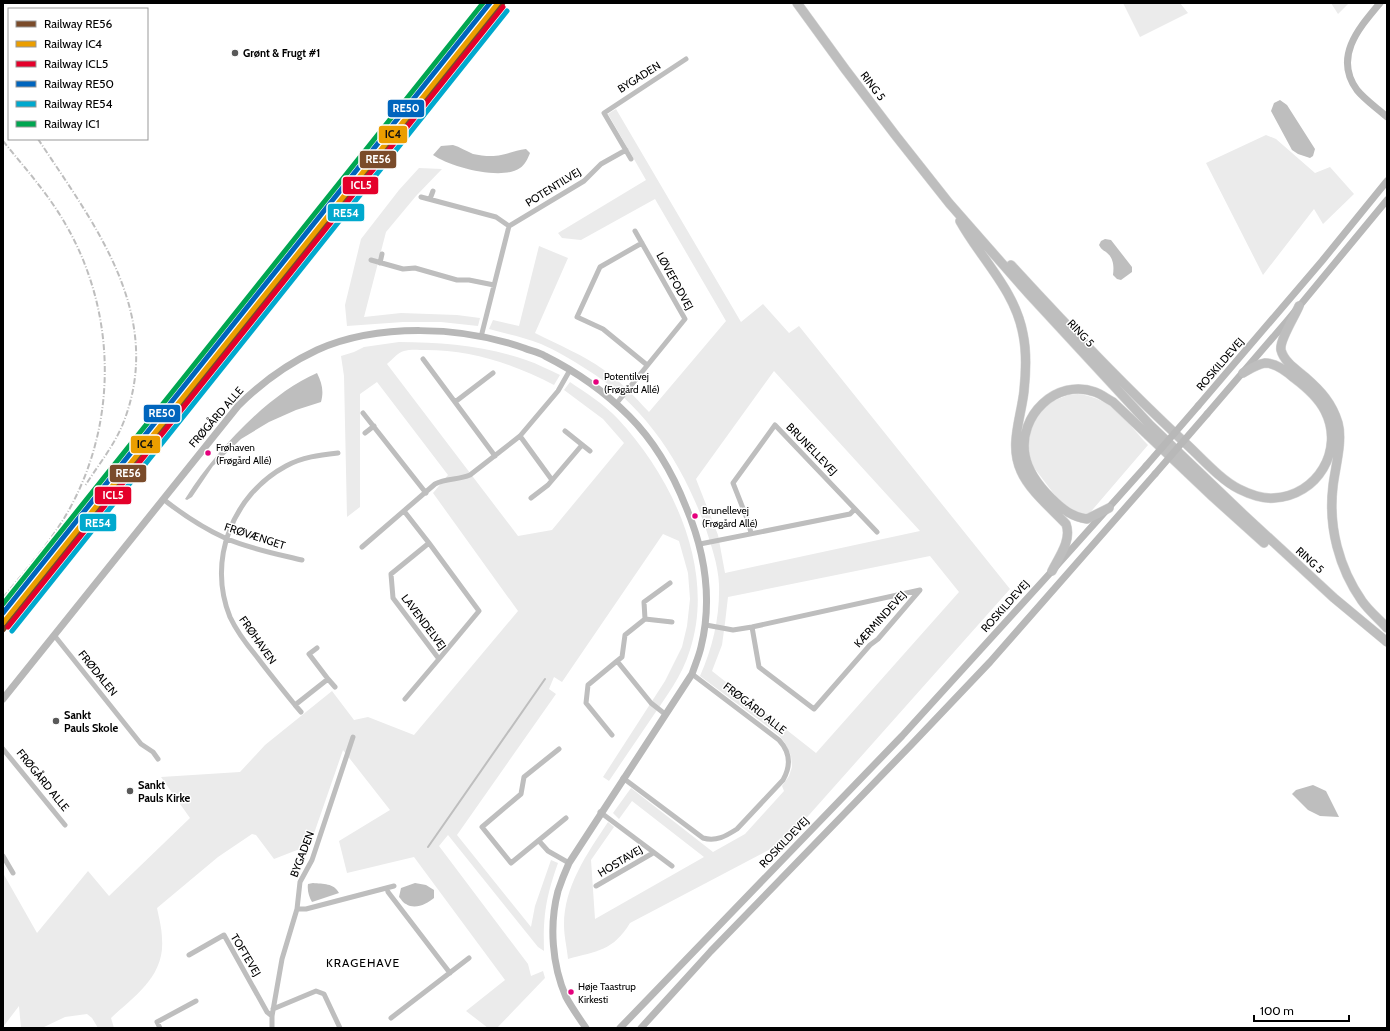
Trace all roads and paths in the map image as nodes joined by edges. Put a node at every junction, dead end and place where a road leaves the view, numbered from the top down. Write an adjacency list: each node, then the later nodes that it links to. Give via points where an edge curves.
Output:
1 (797, 3): 12 (highway, RING 5)
2 (1380, 3): 4 (main road, via 1351,42 1348,71 1357,89)
3 (686, 59): 5 (street, BYGADEN, via 604,112)
4 (1387, 117)
5 (626, 150): 6 (street); 13 (street, POTENTILVEJ, via 601,164 584,181)
6 (631, 159)
7 (1387, 181): 43 (main road, ROSKILDEVEJ, bridge, via 1322,261)
8 (433, 191): 10 (street)
9 (421, 197): 10 (street)
10 (430, 199): 13 (street, via 496,217)
11 (1387, 200): 21 (main road, ROSKILDEVEJ)
12 (950, 203): 14 (highway, RING 5); 53 (highway, via 966,233 1004,284 1023,333 1027,358 1016,437 1016,458 1033,489 1068,529 1065,546)
13 (509, 226): 20 (street)
14 (969, 226): 27 (highway, via 1000,253 1137,397 1218,473 1238,489 1257,496 1287,497 1313,482 1323,470 1330,451 1331,427 1325,411 1316,398 1282,368 1267,363); 55 (highway, RING 5, via 1149,424)
15 (635, 231): 16 (street, LØVEFODVEJ)
16 (642, 243): 24 (street, LØVEFODVEJ, via 685,320); 24 (street, via 600,268 577,317 603,329)
17 (382, 254): 19 (street)
18 (371, 260): 19 (street)
19 (380, 263): 20 (street, via 403,269 414,268 457,280)
20 (494, 284): 22 (street)
21 (1300, 306): 27 (main road, ROSKILDEVEJ); 60 (highway, via 1281,343 1281,351 1287,361 1322,393 1332,407 1339,425 1339,450 1332,488 1332,520 1338,552 1346,575 1363,602)
22 (480, 337): 25 (main road, FRØGÅRD ALLE, via 544,355); 42 (main road, FRØGÅRD ALLE, via 444,332 405,331 368,335 335,344 301,358 272,376 238,406)
23 (423, 360): 28 (street)
24 (647, 365): 29 (street, LØVEFODVEJ)
25 (570, 370): 29 (main road, FRØGÅRD ALLE, via 590,382); 34 (street, via 558,391)
26 (493, 373): 28 (street)
27 (1243, 373): 105 (main road, ROSKILDEVEJ, bridge, via 990,662)
28 (455, 402): 38 (street)
29 (616, 404): 50 (main road, FRØGÅRD ALLE, via 644,433 668,469)
30 (364, 413): 31 (street)
31 (374, 426): 33 (street); 40 (street)
32 (565, 431): 35 (street)
33 (364, 433)
34 (520, 436): 38 (street); 39 (street)
35 (582, 445): 36 (street); 39 (street)
36 (590, 451)
37 (338, 453): 48 (street, FRØHAVEN, via 307,457 286,466 264,481 247,498)
38 (495, 456): 40 (street, via 470,476 441,481)
39 (552, 480): 41 (street)
40 (426, 492): 45 (street)
41 (530, 498)
42 (163, 499): 48 (street, FRØVÆNGET, via 182,514); 61 (main road, FRØGÅRD ALLE)
43 (1110, 508): 53 (main road, ROSKILDEVEJ); 55 (highway, via 1087,519 1079,518 1057,504 1029,470 1024,454 1025,430 1036,410 1059,392 1078,389 1094,392 1113,402 1308,581)
44 (855, 509): 46 (street, BRUNELLEVEJ); 47 (street, via 850,514); 47 (street, BRUNELLEVEJ, via 775,425 733,483)
45 (404, 512): 49 (street, LAVENDELVEJ); 51 (street)
46 (876, 532)
47 (751, 533): 50 (street)
48 (226, 538): 52 (street, FRØVÆNGET, via 249,547); 71 (street, FRØHAVEN, via 221,566 226,606 243,640)
49 (429, 543): 64 (street, LAVENDELVEJ, via 479,611); 64 (street, LAVENDELVEJ, via 391,574 393,598)
50 (700, 544): 58 (main road, FRØGÅRD ALLE, via 707,590)
51 (362, 548)
52 (302, 560)
53 (1052, 571): 104 (main road, ROSKILDEVEJ, via 902,736)
54 (670, 582): 56 (street, via 644,602)
55 (1334, 598): 62 (highway, RING 5)
56 (645, 619): 57 (street); 65 (street, via 625,635 622,657)
57 (672, 622)
58 (706, 625): 59 (street, KÆRMINDEVEJ, via 733,630); 66 (main road, FRØGÅRD ALLE)
59 (752, 627): 59 (street, KÆRMINDEVEJ, via 767,624 920,590 814,709 759,667)
60 (1387, 628)
61 (54, 635): 69 (main road, FRØGÅRD ALLE); 78 (street, FRØDALEN, via 141,744)
62 (1387, 642)
63 (317, 648): 67 (street, via 309,654)
64 (439, 659): 70 (street, LAVENDELVEJ)
65 (617, 661): 73 (street, via 651,703); 74 (street, via 588,685 586,703)
66 (692, 674): 73 (main road, FRØGÅRD ALLE); 79 (street, FRØGÅRD ALLE, via 779,740 788,754 788,772 784,780 737,829 716,840 709,840)
67 (328, 679): 68 (street); 71 (street)
68 (335, 687)
69 (3, 699)
70 (405, 699)
71 (295, 705): 72 (street, FRØHAVEN)
72 (301, 712)
73 (665, 714): 79 (main road, FRØGÅRD ALLE)
74 (612, 735)
75 (352, 737): 92 (street, BYGADEN, via 312,860 302,879)
76 (3, 749): 82 (street, FRØGÅRD ALLE)
77 (559, 749): 83 (street, via 524,778 521,794 482,826 511,863)
78 (158, 759)
79 (623, 778): 80 (main road, FRØGÅRD ALLE)
80 (600, 812): 84 (street, HOSTAVEJ); 86 (main road, FRØGÅRD ALLE)
81 (566, 818): 83 (street)
82 (65, 825)
83 (538, 841): 86 (street, via 548,851)
84 (654, 852): 87 (street, HOSTAVEJ); 90 (street, HOSTAVEJ)
85 (3, 856): 88 (street)
86 (569, 862): 103 (main road, FRØGÅRD ALLE, via 558,891 553,940 560,982)
87 (672, 866)
88 (13, 873)
89 (394, 886): 91 (street)
90 (596, 886)
91 (387, 888): 92 (street, via 306,909); 95 (street)
92 (297, 909): 97 (street, BYGADEN, via 282,959)
93 (190, 954): 98 (street, TOFTEVEJ, via 224,935 267,1012)
94 (469, 958): 95 (street)
95 (450, 973): 99 (street)
96 (196, 1001): 100 (street, via 157,1022)
97 (273, 1009): 98 (street, BYGADEN); 102 (street, via 316,991 324,994)
98 (272, 1016): 101 (street, BYGADEN)
99 (391, 1018)
100 (160, 1028)
101 (272, 1028)
102 (340, 1028)
103 (586, 1028)
104 (620, 1028)
105 (641, 1028)

